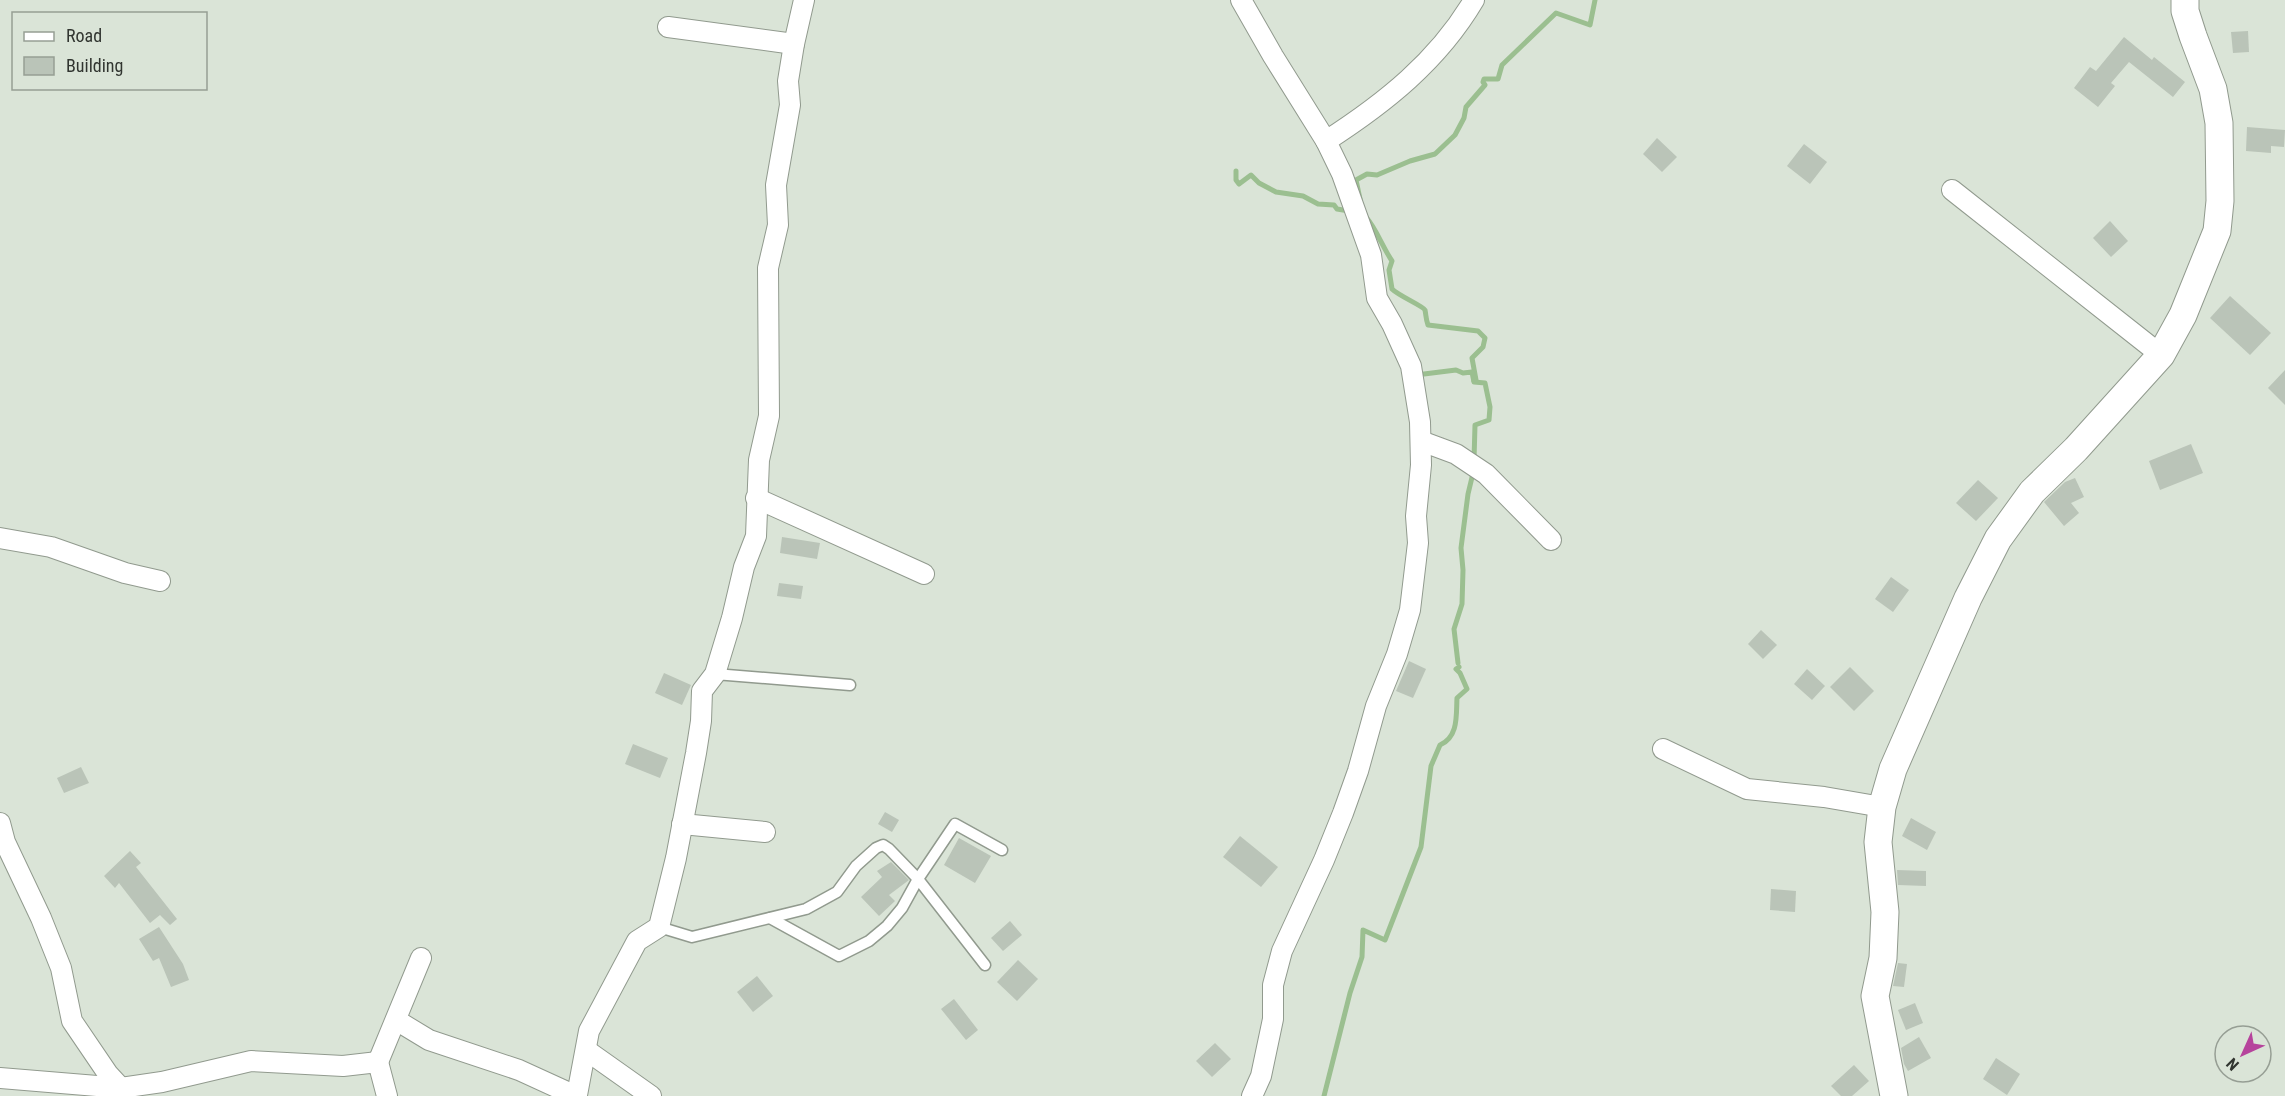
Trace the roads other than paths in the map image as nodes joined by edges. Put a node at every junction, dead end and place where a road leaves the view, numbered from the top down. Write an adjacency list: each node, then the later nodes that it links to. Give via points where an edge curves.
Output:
1 (804, 0): 6 (street)
2 (1240, 0): 7 (street)
3 (1474, 0): 7 (street, via 1448,37 1399,90)
4 (2185, 0): 9 (main road, via 2185,11 2213,89 2219,123 2220,201 2217,231 2183,315)
5 (668, 27): 6 (street)
6 (794, 44): 11 (street, via 788,81 790,105 776,185 778,225 768,268 769,416)
7 (1326, 141): 10 (street, via 1362,226 1377,298 1411,366)
8 (1952, 189): 9 (street)
9 (2161, 356): 19 (main road, via 2032,492 1998,539 1923,697)
10 (1421, 441): 13 (street, via 1456,454 1486,474); 38 (street, via 1418,543 1410,610 1343,813 1281,951 1273,985 1273,1019 1261,1076)
11 (756, 498): 14 (street); 16 (street, via 756,536)
12 (0, 538): 15 (street, via 51,547)
13 (1551, 540)
14 (924, 574)
15 (160, 581)
16 (715, 674): 17 (lane); 21 (street, via 702,691 701,721)
17 (850, 685)
18 (1663, 749): 19 (street, via 1747,789)
19 (1882, 807): 39 (main road, via 1878,842 1885,912 1883,958 1875,996)
20 (0, 823): 33 (street, via 61,968 72,1021)
21 (682, 824): 22 (street); 26 (street)
22 (765, 832)
23 (1002, 849): 24 (lane, via 955,824)
24 (918, 879): 25 (lane, via 883,846 856,866 837,892 806,909); 25 (lane, via 887,926 869,941 839,956); 28 (lane)
25 (770, 918): 26 (lane, via 692,936)
26 (659, 927): 30 (street, via 637,940 589,1031)
27 (422, 958): 29 (street)
28 (985, 965)
29 (396, 1020): 31 (street); 36 (street, via 429,1040 519,1070)
30 (586, 1050): 36 (street); 37 (street)
31 (378, 1062): 34 (street, via 343,1066 251,1061); 35 (street)
32 (0, 1078): 33 (street)
33 (121, 1088): 34 (street)
34 (161, 1089)
35 (387, 1096)
36 (577, 1096)
37 (651, 1096)
38 (1251, 1096)
39 (1894, 1096)

